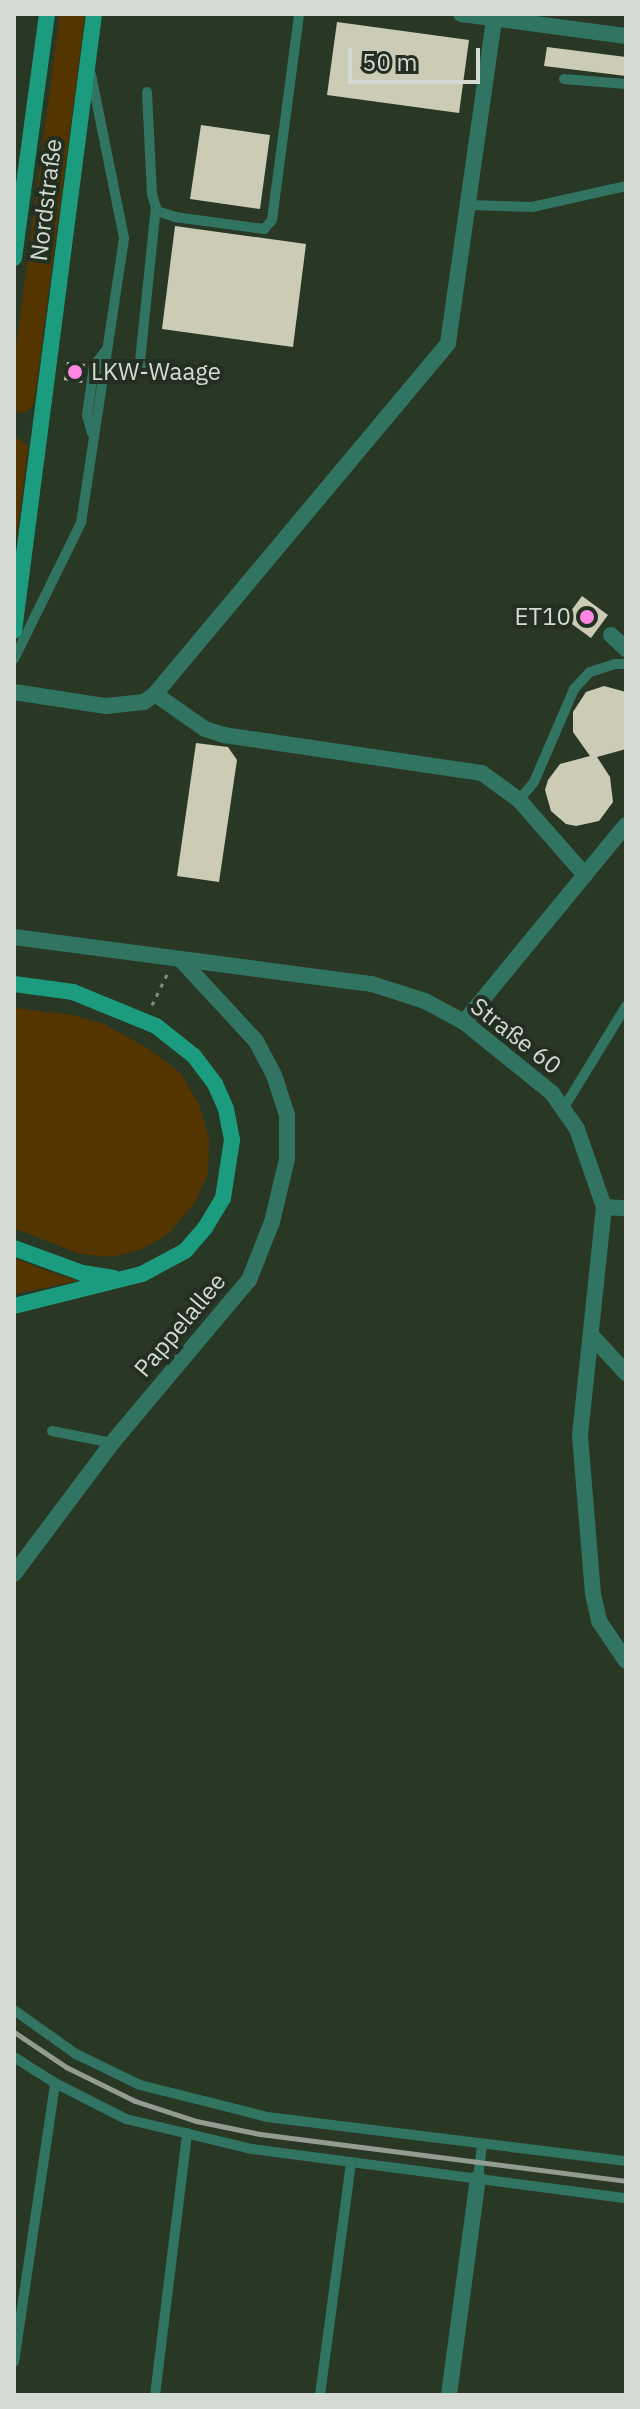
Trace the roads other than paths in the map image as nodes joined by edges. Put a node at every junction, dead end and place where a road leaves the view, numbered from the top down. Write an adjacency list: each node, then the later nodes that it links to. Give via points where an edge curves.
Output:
1 (47, 14): 14 (street, Nordstraße)
2 (94, 14): 7 (street, Nordstraße)
3 (299, 14): 13 (lane, via 272,220 254,230 175,217)
4 (461, 14): 5 (street)
5 (494, 18): 6 (street); 12 (street)
6 (626, 36)
7 (88, 63): 16 (street, Nordstraße); 19 (lane, via 124,238 81,523)
8 (564, 79): 9 (lane)
9 (626, 84)
10 (147, 92): 13 (lane)
11 (626, 186): 12 (lane, via 532,207)
12 (469, 205): 22 (street, via 448,343)
13 (156, 207): 15 (lane, via 140,361)
14 (14, 258)
15 (155, 371)
16 (14, 631)
17 (611, 635): 18 (street)
18 (626, 649)
19 (14, 659)
20 (626, 664): 23 (lane, via 590,672 574,689 534,782)
21 (14, 692): 22 (street, via 106,706 144,702)
22 (155, 694): 23 (street, via 215,732 482,773)
23 (519, 800): 25 (street)
24 (626, 825): 25 (street)
25 (585, 875): 30 (street)
26 (14, 937): 27 (street, Straße 60)
27 (177, 959): 30 (street, Straße 60, via 372,984 425,1001); 40 (street, Pappelallee, via 256,1041 287,1115 287,1159 272,1222 249,1280)
28 (14, 984): 35 (street, via 73,992 145,1020 194,1056 226,1109 230,1170 223,1198 205,1228 162,1266)
29 (626, 1006): 31 (lane)
30 (464, 1022): 31 (street, Straße 60, via 552,1093)
31 (563, 1109): 32 (street, Straße 60, via 592,1164)
32 (604, 1207): 33 (street); 37 (street, Straße 60)
33 (626, 1208)
34 (14, 1248): 35 (street, via 82,1273)
35 (120, 1279): 36 (street)
36 (14, 1306)
37 (591, 1335): 38 (street); 42 (street, Straße 60, via 580,1436 593,1594 609,1640)
38 (626, 1373)
39 (52, 1431): 40 (lane)
40 (112, 1443): 41 (street, Pappelallee)
41 (14, 1574)
42 (626, 1661)
43 (14, 2010): 47 (lane, via 76,2054 140,2085 267,2117)
44 (14, 2057): 45 (lane)
45 (55, 2083): 46 (lane, via 126,2119); 52 (lane)
46 (187, 2133): 49 (lane, via 252,2149); 53 (lane)
47 (482, 2144): 48 (lane); 50 (lane)
48 (626, 2161)
49 (351, 2162): 50 (lane); 54 (lane)
50 (478, 2178): 51 (lane); 55 (street)
51 (626, 2198)
52 (14, 2362)
53 (155, 2395)
54 (320, 2395)
55 (449, 2395)

